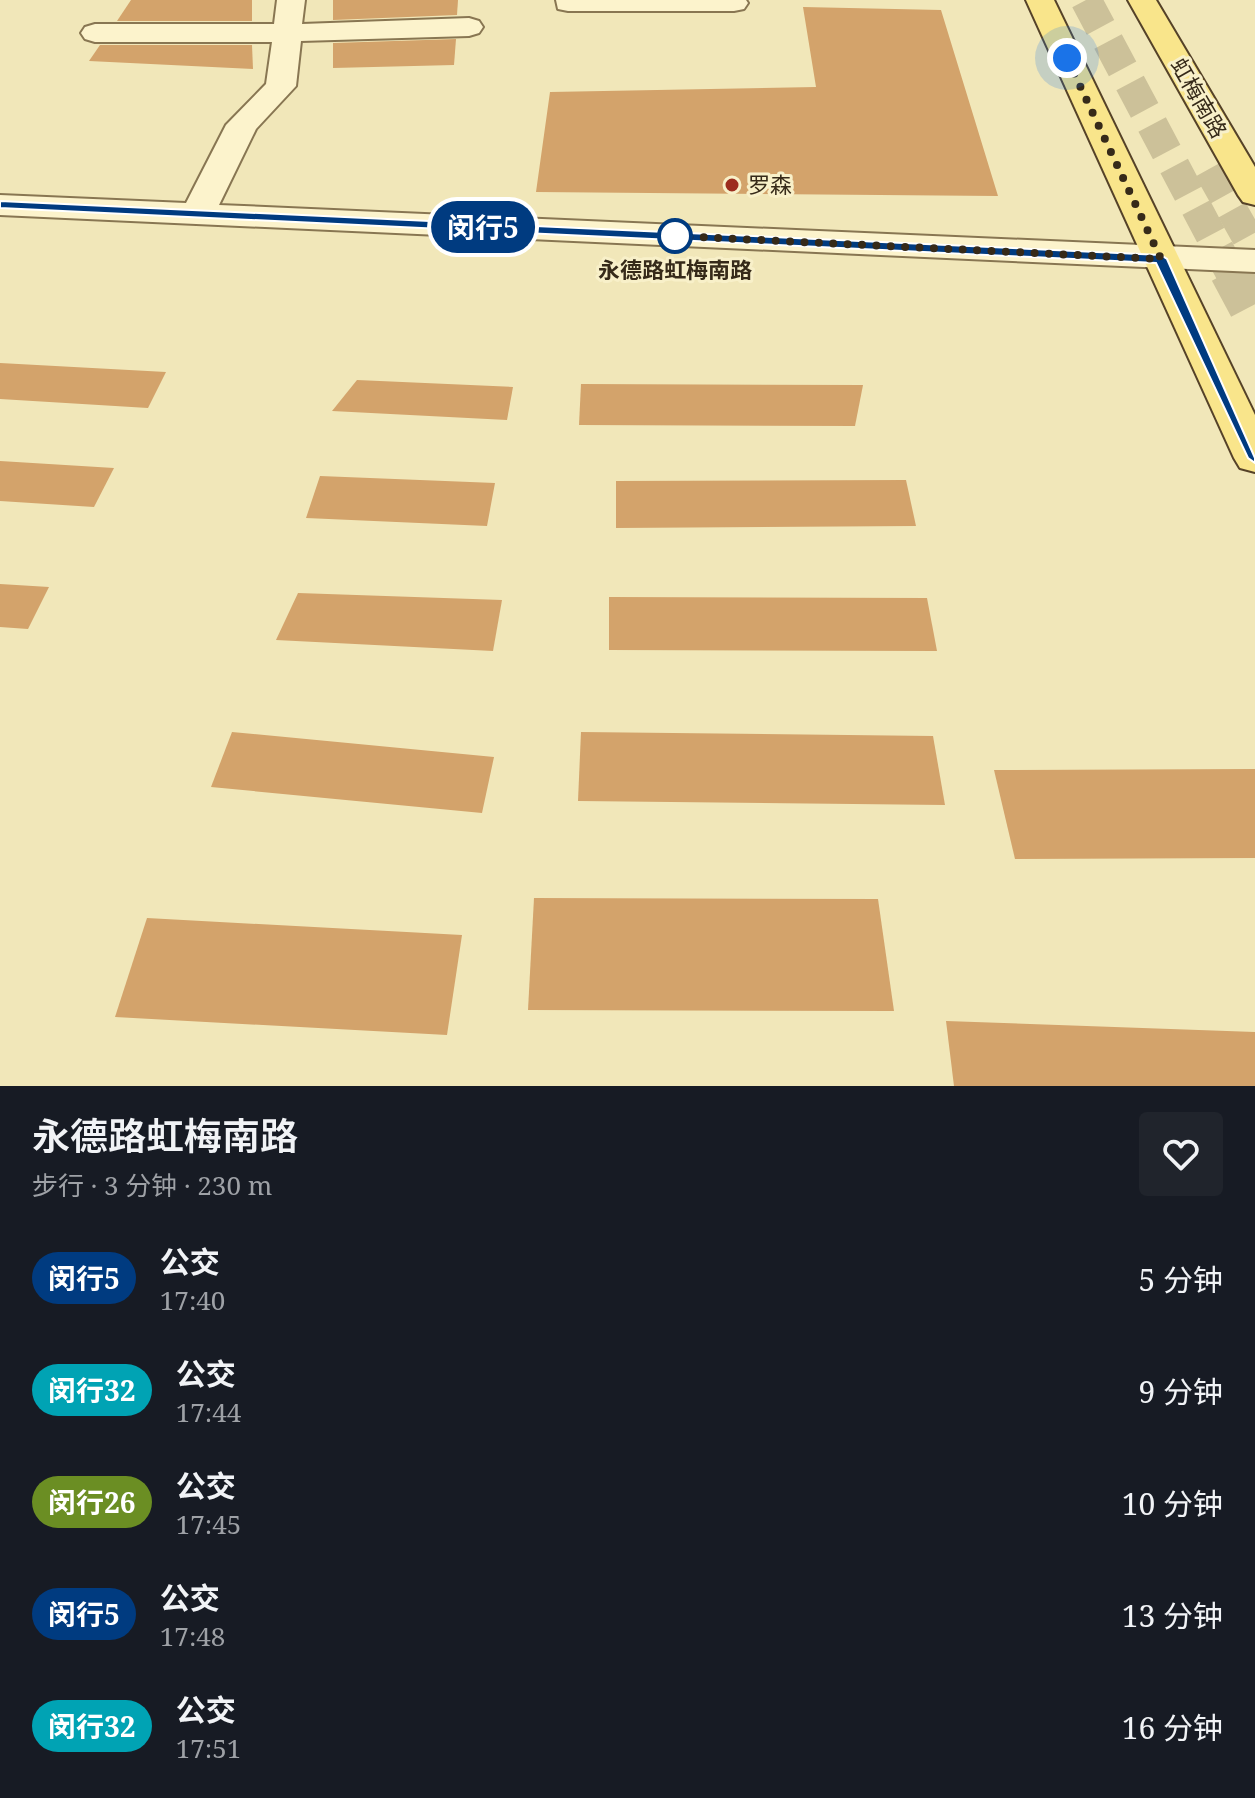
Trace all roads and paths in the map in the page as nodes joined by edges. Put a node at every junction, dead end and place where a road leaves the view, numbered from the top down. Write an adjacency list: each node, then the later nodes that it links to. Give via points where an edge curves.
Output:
1 (291, 0): 8 (street)
2 (1040, 0): 12 (main road)
3 (1142, 0): 9 (main road, 虹梅南路)
4 (568, 3): 5 (street)
5 (735, 10)
6 (469, 27): 8 (street)
7 (95, 33): 8 (street)
8 (288, 33): 11 (street, via 281,86 242,125)
9 (1255, 195)
10 (0, 205): 11 (street)
11 (198, 213): 12 (street)
12 (1161, 259): 13 (street); 14 (main road)
13 (1255, 261)
14 (1255, 458)

